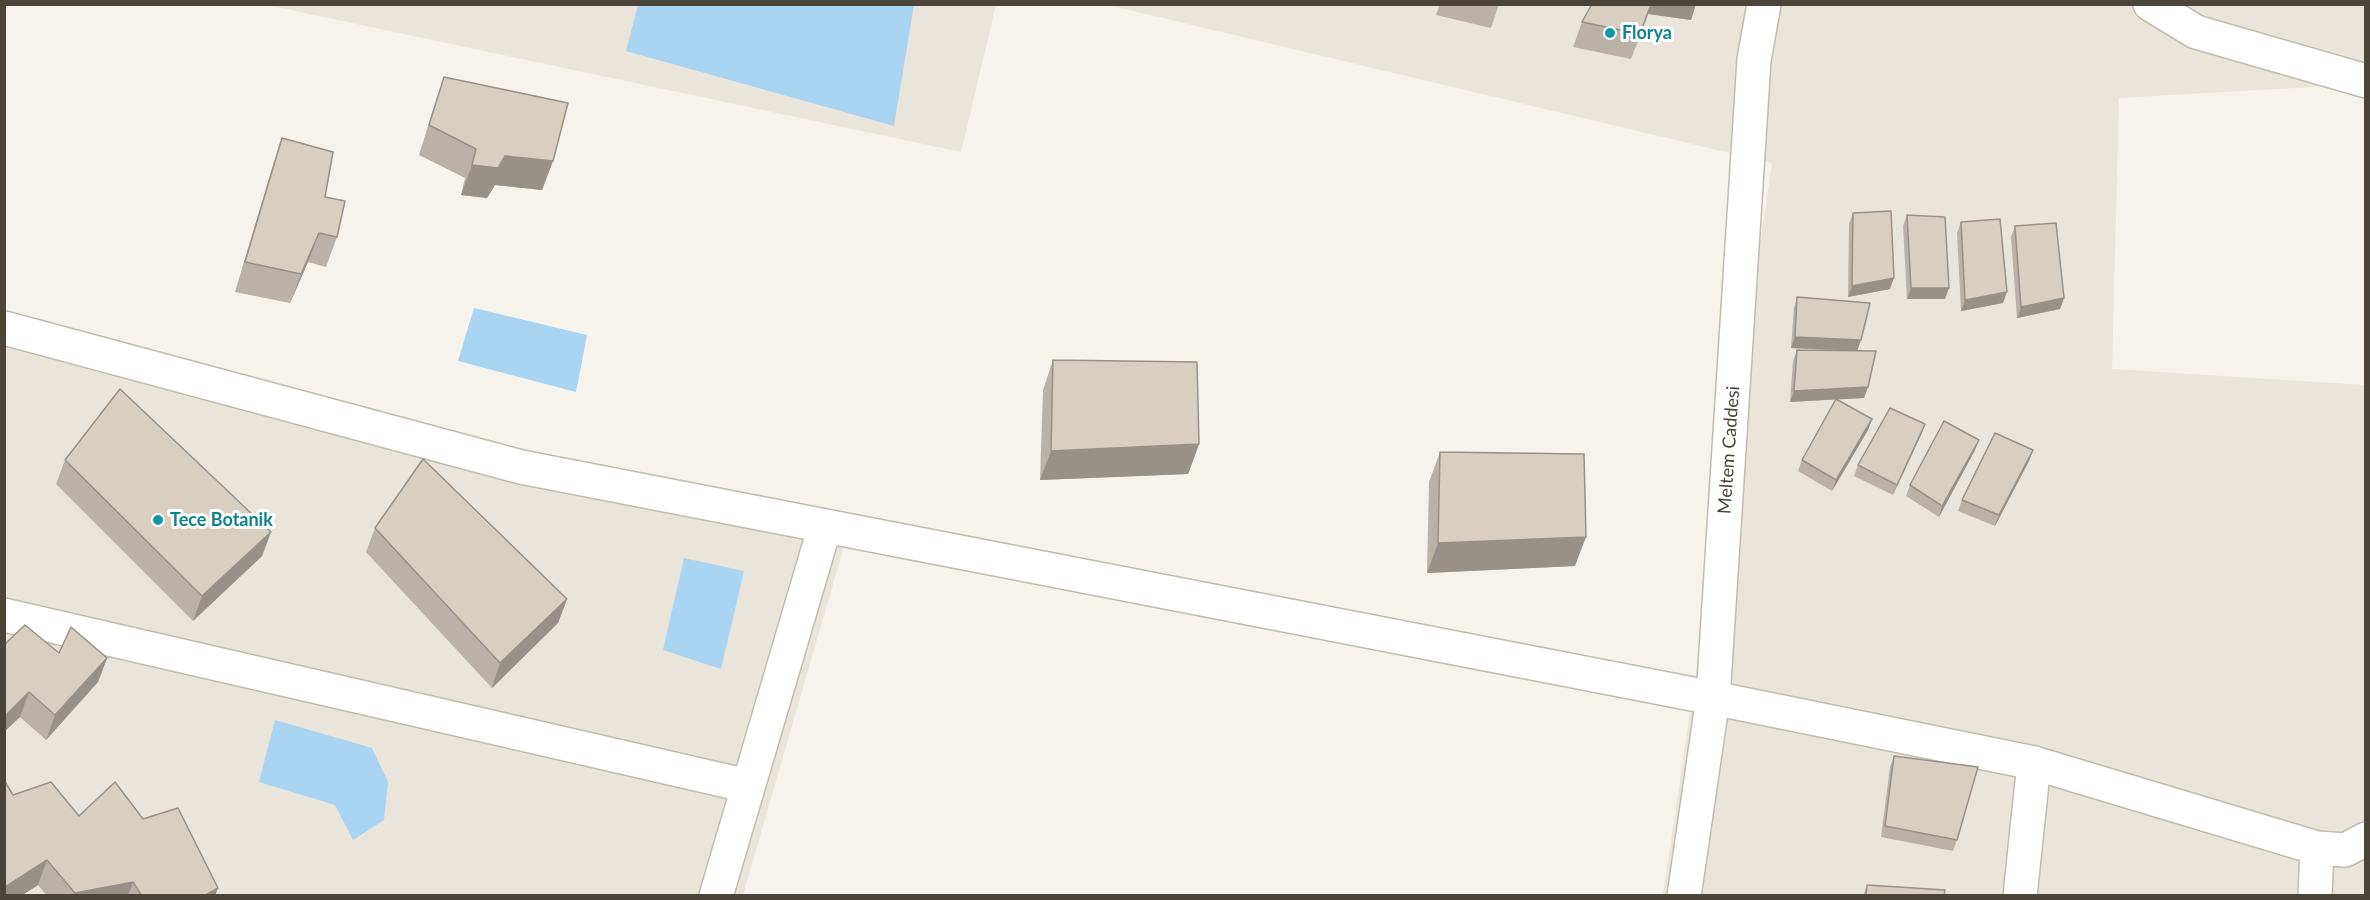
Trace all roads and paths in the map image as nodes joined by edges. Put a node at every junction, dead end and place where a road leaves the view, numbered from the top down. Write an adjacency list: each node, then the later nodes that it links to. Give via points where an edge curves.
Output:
1 (1764, 4): 8 (street, Meltem Caddesi, via 1754,60)
2 (2150, 4): 3 (street)
3 (2186, 15): 4 (street, via 2196,32)
4 (2366, 81)
5 (4, 328): 6 (street, via 521,467)
6 (825, 526): 8 (street); 10 (street)
7 (4, 615): 10 (street)
8 (1713, 698): 9 (street); 14 (street, Meltem Caddesi)
9 (2034, 764): 12 (street); 15 (street)
10 (748, 786): 13 (street)
11 (2366, 839): 12 (street, via 2345,850)
12 (2317, 848): 16 (street)
13 (716, 896)
14 (1684, 896)
15 (2020, 896)
16 (2315, 896)

